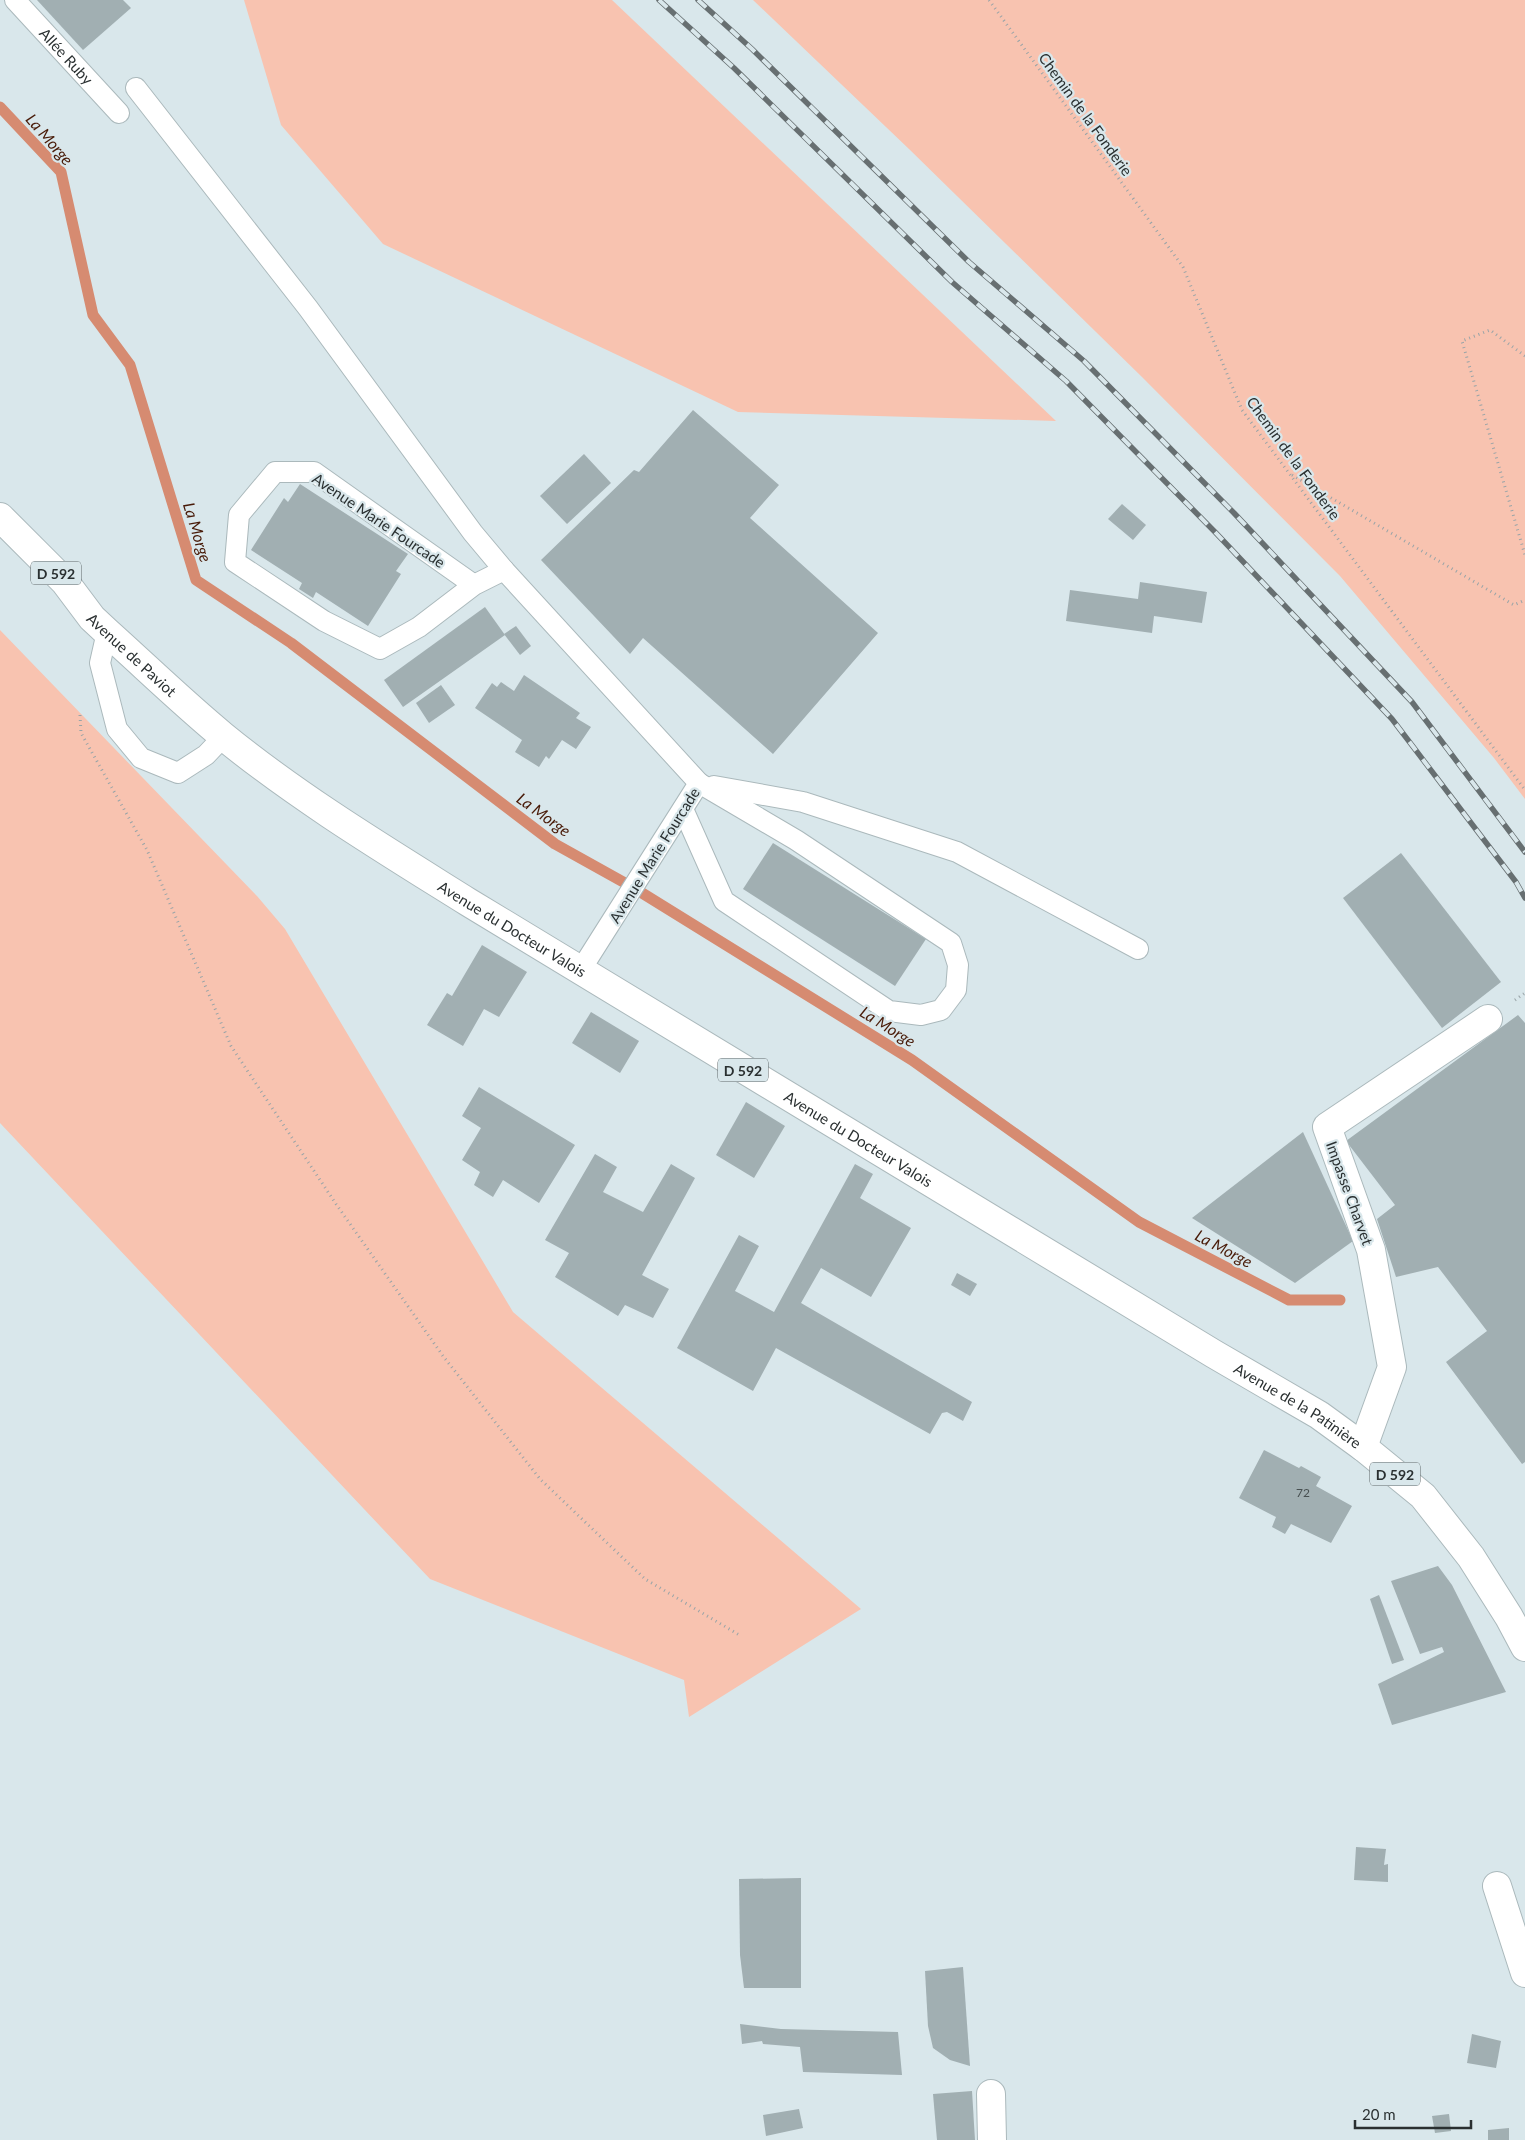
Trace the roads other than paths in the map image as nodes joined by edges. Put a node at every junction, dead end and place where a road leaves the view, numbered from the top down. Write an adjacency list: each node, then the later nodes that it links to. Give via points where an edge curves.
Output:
1 (15, 0): 3 (lane, Allée Ruby)
2 (136, 88): 5 (lane, via 308,308 473,533)
3 (119, 113)
4 (0, 517): 7 (main road, Avenue de Paviot / D 592, via 65,582)
5 (504, 570): 6 (lane, Avenue Marie Fourcade); 10 (lane, Avenue Marie Fourcade)
6 (474, 586): 6 (lane, Avenue Marie Fourcade, via 420,627 380,649 324,621 236,562 239,515 275,472 314,472)
7 (107, 632): 8 (main road, Avenue de Paviot / D 592); 8 (lane, via 100,663 117,729 141,758 178,773 206,755)
8 (224, 736): 9 (main road, Avenue de Paviot / D 592)
9 (277, 777): 13 (main road, Avenue du Docteur Valois / D 592, via 376,844)
10 (699, 783): 11 (lane, Avenue Marie Fourcade); 11 (lane, via 796,840 951,943 958,964 956,990 941,1010 921,1015 889,1011 724,901); 12 (lane, via 803,802 956,852)
11 (683, 809): 13 (lane, Avenue Marie Fourcade)
12 (1138, 948)
13 (580, 971): 15 (main road, Avenue du Docteur Valois / D 592)
14 (1488, 1019): 16 (main road, Impasse Charvet, via 1327,1126 1371,1250 1392,1367)
15 (1214, 1354): 16 (main road, Avenue de la Patinière / D 592, via 1319,1415)
16 (1363, 1447): 17 (main road, Avenue de la Patinière / D 592, via 1423,1496 1471,1557 1510,1617)
17 (1525, 1647)
18 (1497, 1886): 19 (main road)
19 (1525, 1973)
20 (991, 2094): 21 (main road)
21 (992, 2140)

